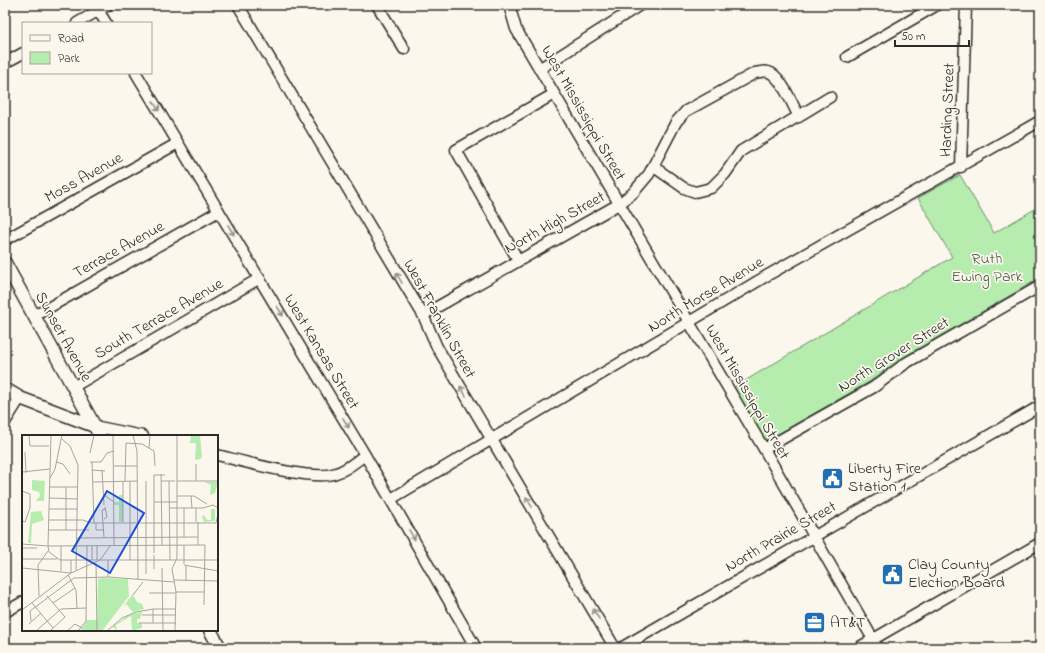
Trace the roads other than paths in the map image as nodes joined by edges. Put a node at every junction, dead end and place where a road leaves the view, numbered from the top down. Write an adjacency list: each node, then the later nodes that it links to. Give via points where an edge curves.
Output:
1 (108, 5): 8 (street)
2 (238, 5): 31 (street, West Franklin Street, one-way to 2)
3 (377, 5): 11 (street)
4 (509, 5): 15 (street, West Mississippi Street, via 516,29)
5 (640, 5): 15 (street)
6 (937, 5): 13 (street)
7 (966, 5): 23 (street, Harding Street)
8 (96, 8): 9 (street); 10 (street)
9 (78, 22)
10 (105, 22)
11 (404, 50)
12 (22, 54): 14 (street)
13 (847, 57)
14 (5, 63)
15 (540, 69): 17 (street, West Mississippi Street)
16 (137, 74): 21 (street, West Kansas Street, one-way to 21)
17 (554, 94): 24 (street, West Mississippi Street); 27 (street, via 456,150)
18 (830, 97): 19 (street)
19 (799, 117): 22 (street, via 741,151 726,174 711,188 695,192 684,188); 22 (street, North High Street, via 772,73 755,73 686,111 676,122)
20 (1040, 121): 23 (street, North Morse Avenue)
21 (178, 143): 25 (street, West Kansas Street); 26 (street, Moss Avenue)
22 (654, 167): 24 (street, North High Street, via 634,193)
23 (961, 167): 33 (street, North Morse Avenue)
24 (619, 204): 27 (street, North High Street); 33 (street, West Mississippi Street)
25 (219, 211): 29 (street, West Kansas Street, one-way to 29); 32 (street, Terrace Avenue)
26 (5, 240)
27 (518, 260): 31 (street, North High Street)
28 (5, 263): 32 (main road, Sunset Avenue)
29 (260, 278): 34 (street, South Terrace Avenue); 44 (street, West Kansas Street, one-way to 44)
30 (1040, 286): 42 (street, North Grover Street, via 906,363 874,387)
31 (423, 315): 41 (street, West Franklin Street, one-way to 31, via 437,347)
32 (34, 316): 34 (main road, Sunset Avenue)
33 (689, 322): 41 (street, North Morse Avenue); 42 (street, West Mississippi Street)
34 (73, 387): 39 (main road, Sunset Avenue)
35 (5, 389): 36 (main road)
36 (20, 398): 38 (street); 39 (main road)
37 (1040, 406): 46 (street, North Prairie Street)
38 (5, 422)
39 (97, 431): 40 (street)
40 (141, 435)
41 (492, 439): 45 (street, North Morse Avenue); 54 (street, West Franklin Street, one-way to 41)
42 (764, 449): 46 (street, West Mississippi Street)
43 (218, 455): 44 (street, via 279,470 319,475 336,474)
44 (365, 455): 45 (street, West Kansas Street)
45 (391, 499): 53 (street, West Kansas Street, one-way to 53)
46 (814, 536): 51 (street, West Mississippi Street); 55 (street, North Prairie Street)
47 (1040, 543): 51 (street)
48 (22, 603): 49 (street)
49 (5, 612)
50 (211, 631): 52 (main road)
51 (876, 644): 56 (street)
52 (220, 648)
53 (476, 648)
54 (615, 648)
55 (621, 648)
56 (858, 648)

